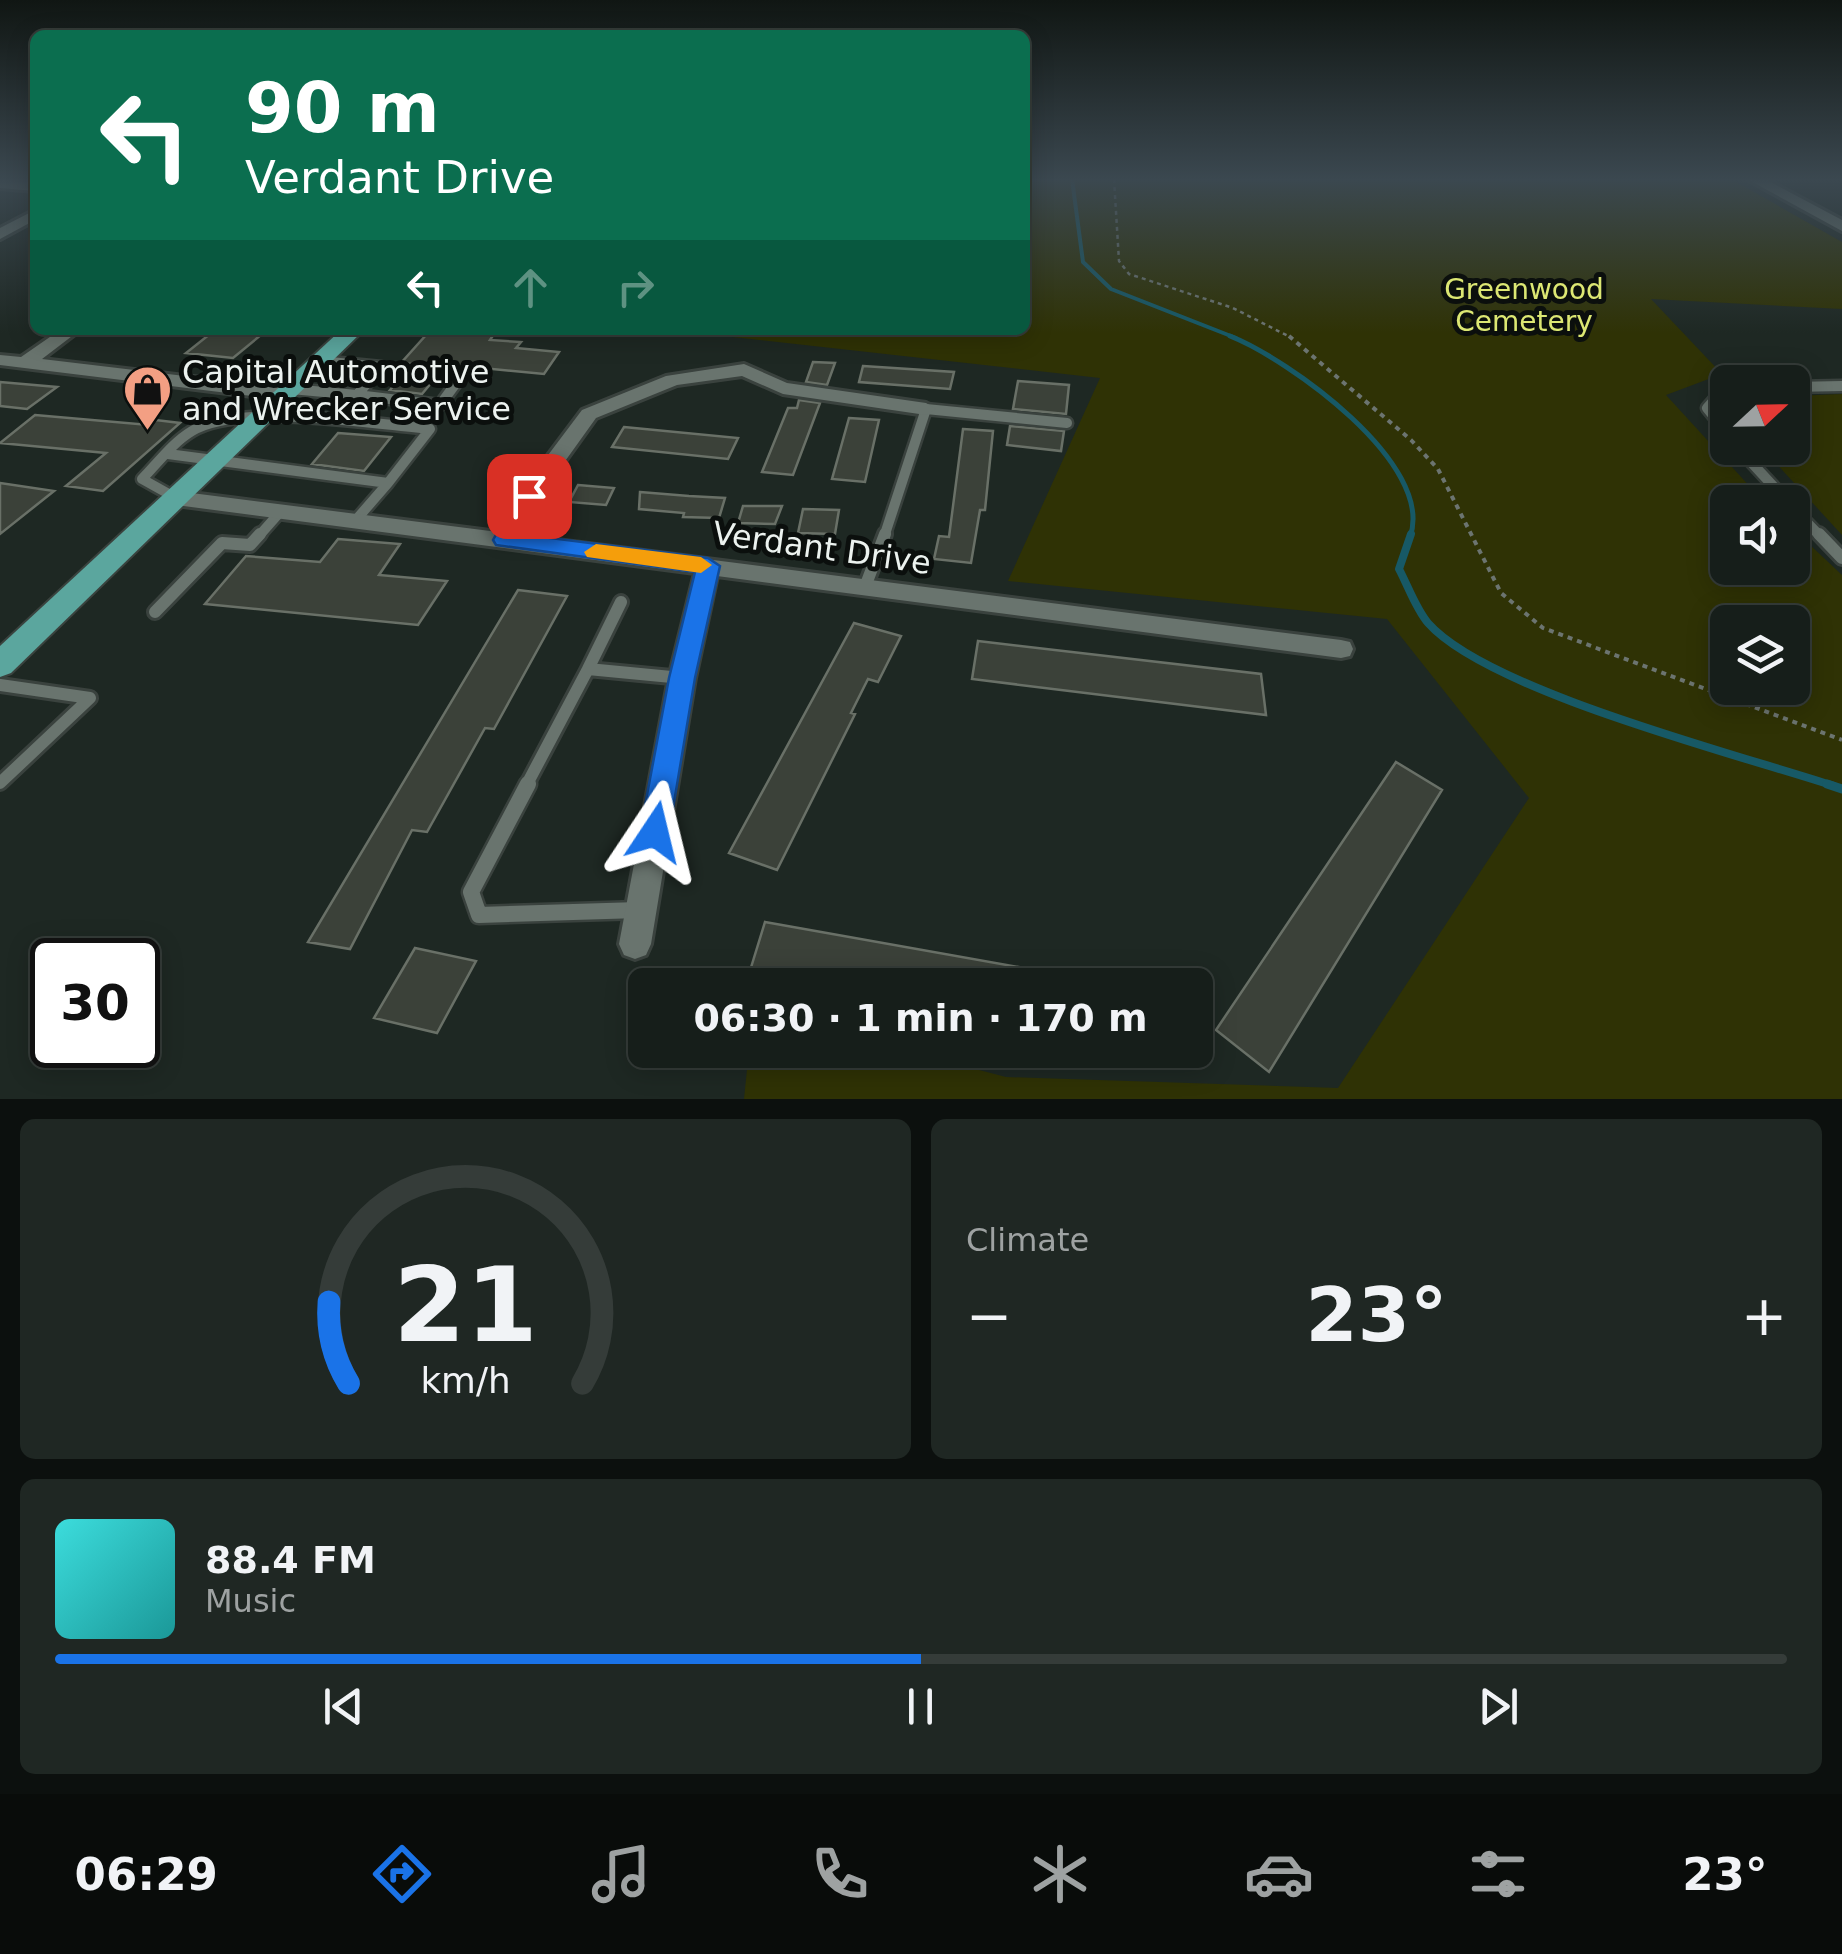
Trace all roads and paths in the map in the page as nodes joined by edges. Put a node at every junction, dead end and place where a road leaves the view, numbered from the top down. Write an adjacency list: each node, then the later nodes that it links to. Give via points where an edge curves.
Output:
1 (1117, 230): 35 (path, via 1119,261 1129,274 1233,308 1291,337 1422,452 1438,470 1501,593 1542,628)
2 (65, 335): 6 (street)
3 (348, 335): 5 (main road)
4 (0, 360): 6 (street)
5 (320, 361): 10 (main road); 11 (lane, via 381,367)
6 (25, 363): 10 (street)
7 (462, 375): 11 (lane, via 440,405)
8 (1810, 386): 9 (lane)
9 (1842, 386)
10 (288, 392): 11 (lane); 13 (main road)
11 (356, 395)
12 (926, 409): 14 (lane); 24 (street, via 783,388 744,370 673,380 589,414); 27 (lane)
13 (260, 418): 15 (lane, via 198,427); 16 (main road); 18 (lane, via 430,429)
14 (1067, 423)
15 (168, 454): 16 (lane); 20 (lane, via 142,479)
16 (217, 460): 18 (lane); 20 (main road)
17 (1754, 465): 19 (lane)
18 (388, 483): 22 (lane)
19 (1772, 485)
20 (176, 498): 21 (street, Verdant Drive); 31 (main road)
21 (281, 511): 22 (street, Verdant Drive); 29 (lane, via 250,545 222,543)
22 (354, 521): 24 (street, Verdant Drive)
23 (1810, 525): 25 (lane)
24 (504, 540): 26 (street, Verdant Drive)
25 (1842, 558)
26 (708, 566): 27 (street, Verdant Drive); 33 (street)
27 (864, 587): 30 (street, Verdant Drive)
28 (621, 602): 32 (lane)
29 (155, 612)
30 (1340, 649)
31 (3, 658)
32 (588, 669): 33 (lane); 37 (lane, via 472,892 479,915)
33 (682, 678): 37 (street)
34 (0, 685): 36 (lane, via 90,698)
35 (1842, 740)
36 (0, 783)
37 (641, 910): 38 (street)
38 (635, 944)

